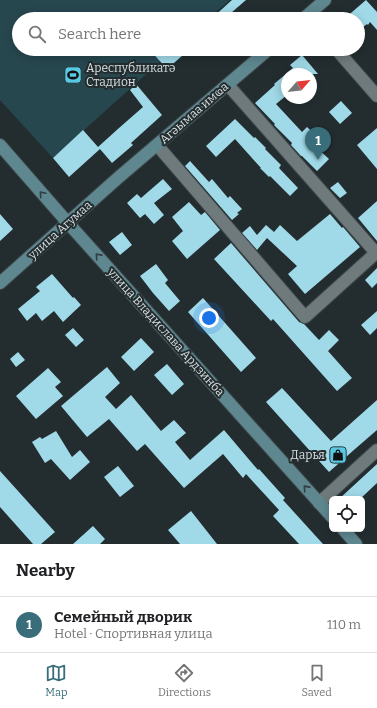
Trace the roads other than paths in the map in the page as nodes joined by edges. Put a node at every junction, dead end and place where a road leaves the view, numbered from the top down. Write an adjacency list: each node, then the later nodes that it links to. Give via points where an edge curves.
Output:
1 (325, 0): 2 (main road)
2 (312, 12)
3 (261, 56): 5 (main road, Агәымаа имҩа)
4 (342, 56): 6 (street)
5 (228, 85): 8 (main road, Агәымаа имҩа); 11 (street)
6 (377, 96)
7 (0, 145): 10 (main road, улица Владислава Ардзинба, one-way to 7)
8 (157, 145): 9 (main road, Агәымаа имҩа); 11 (street, via 305,317)
9 (119, 177): 10 (main road, улица Агумаа)
10 (68, 223): 12 (main road, улица Агумаа); 14 (main road, улица Владислава Ардзинба, one-way to 10)
11 (377, 253)
12 (0, 283)
13 (377, 450): 14 (street)
14 (319, 503): 15 (main road, улица Владислава Ардзинба)
15 (329, 514)
16 (346, 532): 17 (main road)
17 (356, 544)

